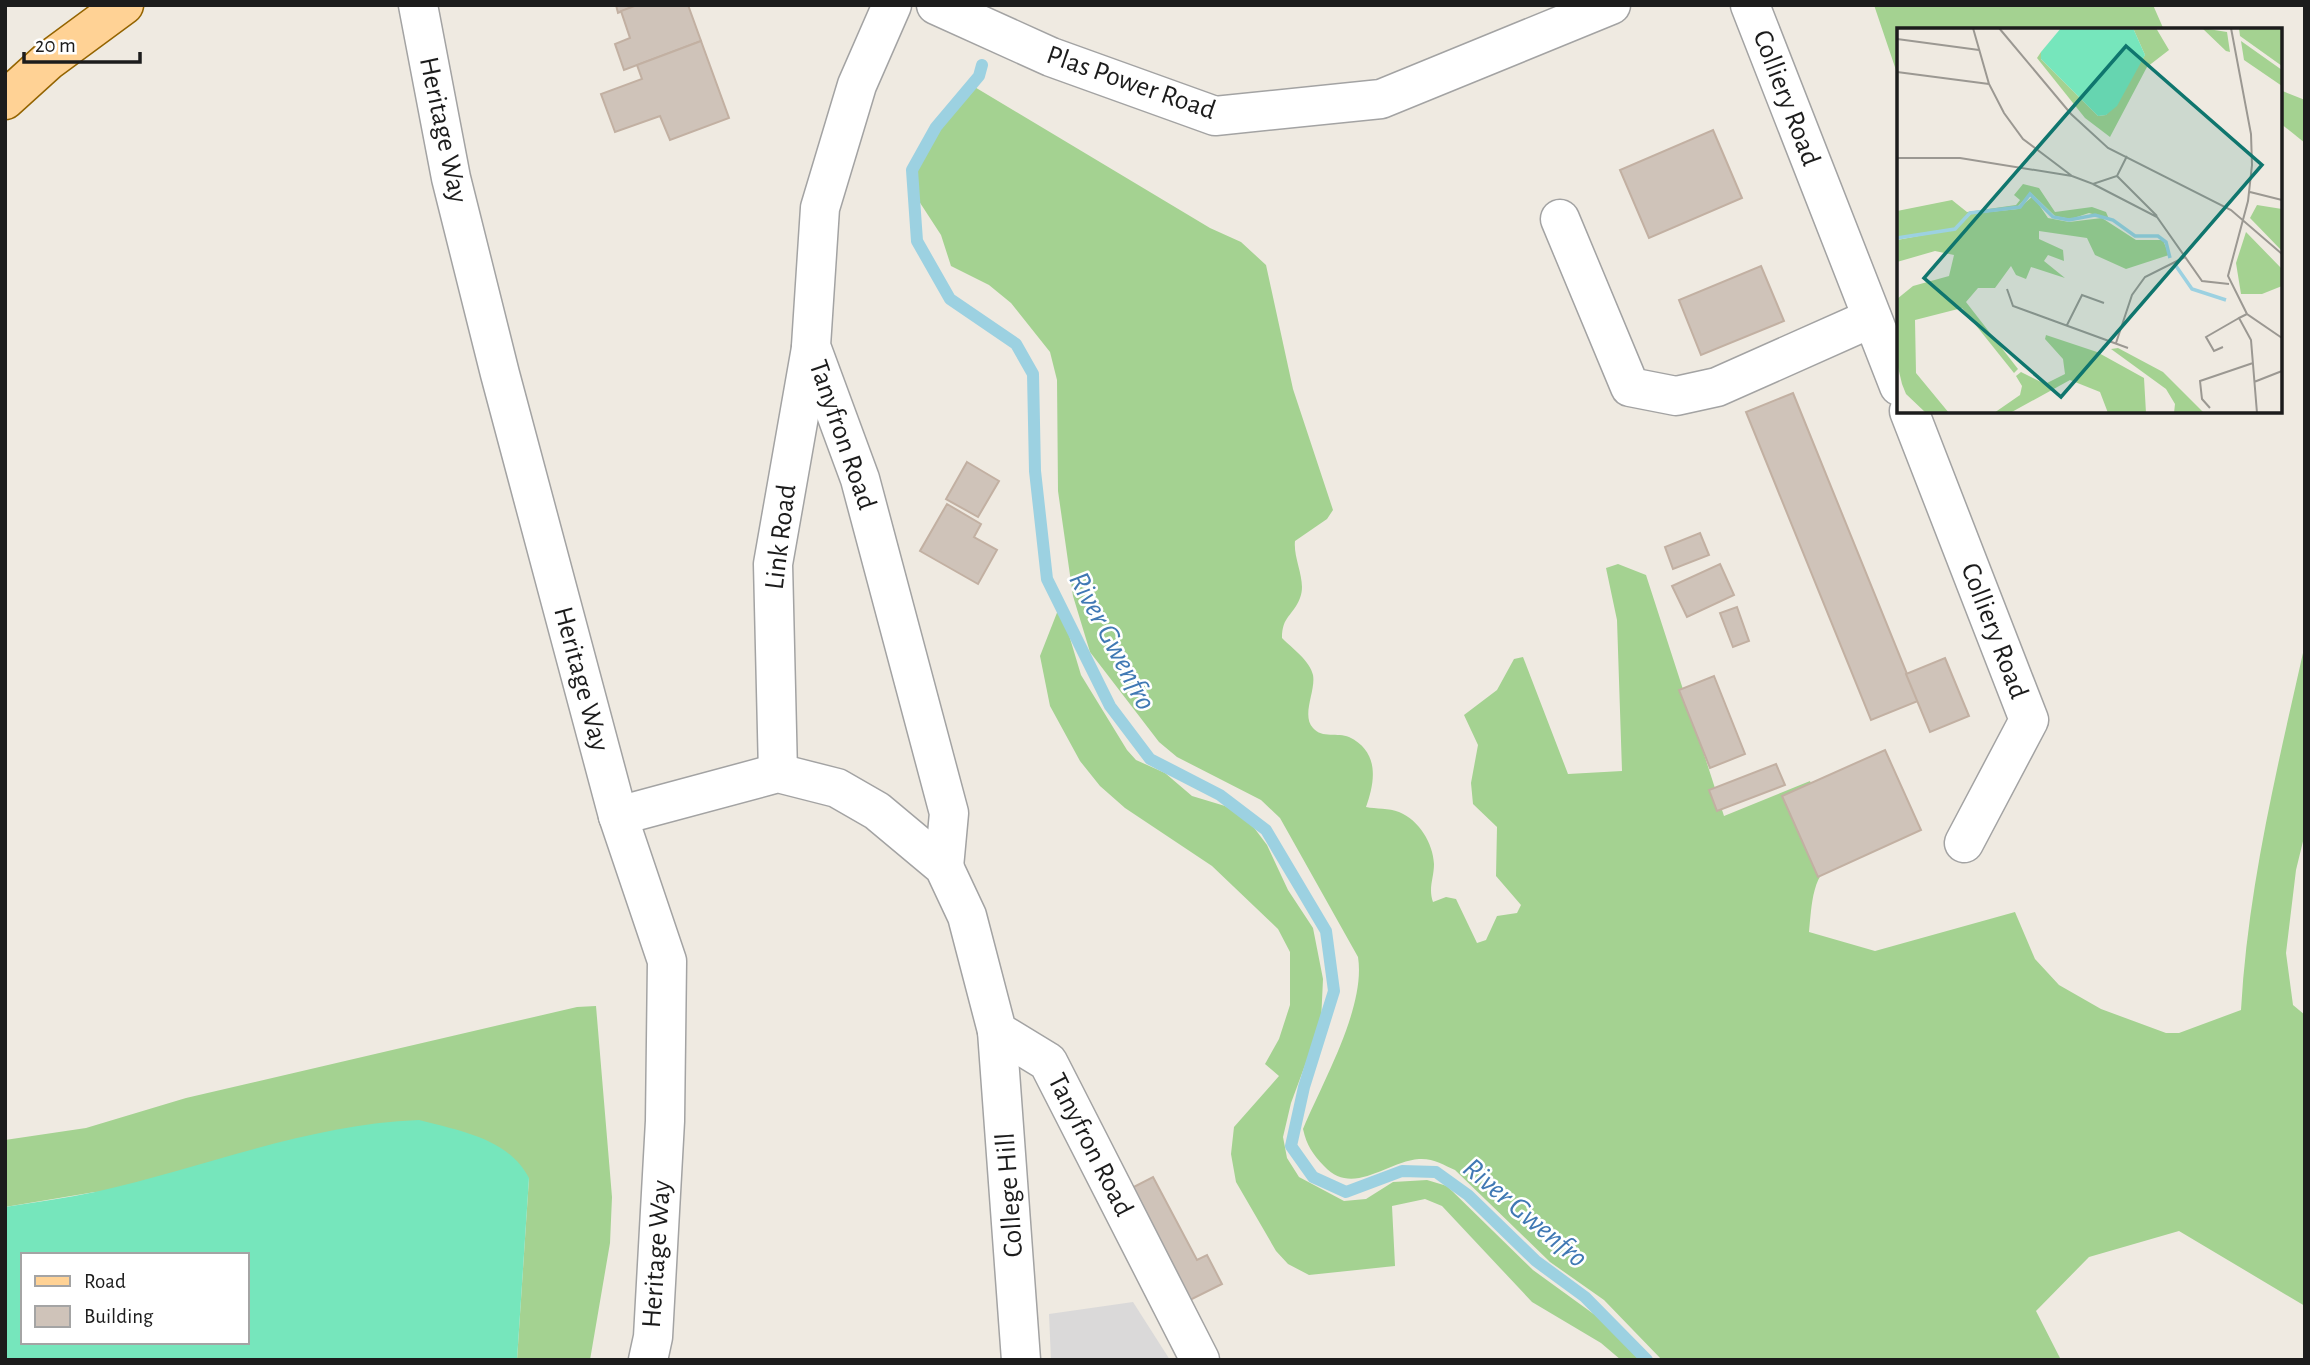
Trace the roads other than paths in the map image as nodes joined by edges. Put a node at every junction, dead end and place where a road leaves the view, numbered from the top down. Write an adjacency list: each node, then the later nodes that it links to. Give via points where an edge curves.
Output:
1 (124, 5): 7 (main road, via 48,61)
2 (418, 5): 14 (street, Heritage Way, via 452,178 493,348)
3 (892, 5): 10 (street, Tanyfron Road, via 857,85 820,208)
4 (936, 5): 5 (street, Plas Power Road, via 1051,57 1215,116 1381,99)
5 (1611, 5)
6 (1750, 5): 9 (street, Colliery Road)
7 (5, 100)
8 (1560, 219): 9 (street, via 1630,387 1676,396 1717,387)
9 (1872, 318): 11 (street, Colliery Road)
10 (811, 345): 13 (street, Link Road, via 773,564); 16 (street, Tanyfron Road, via 860,479 950,813)
11 (1897, 381)
12 (1910, 413): 15 (street, Colliery Road, via 2029,720)
13 (778, 773): 14 (street); 16 (street, via 837,788 877,811)
14 (618, 816): 18 (street, Heritage Way, via 667,961 665,1121)
15 (1964, 843)
16 (944, 867): 17 (street, via 967,916)
17 (997, 1031): 19 (street, College Hill); 20 (street, Tanyfron Road, via 1048,1062)
18 (648, 1360)
19 (1021, 1360)
20 (1200, 1360)

